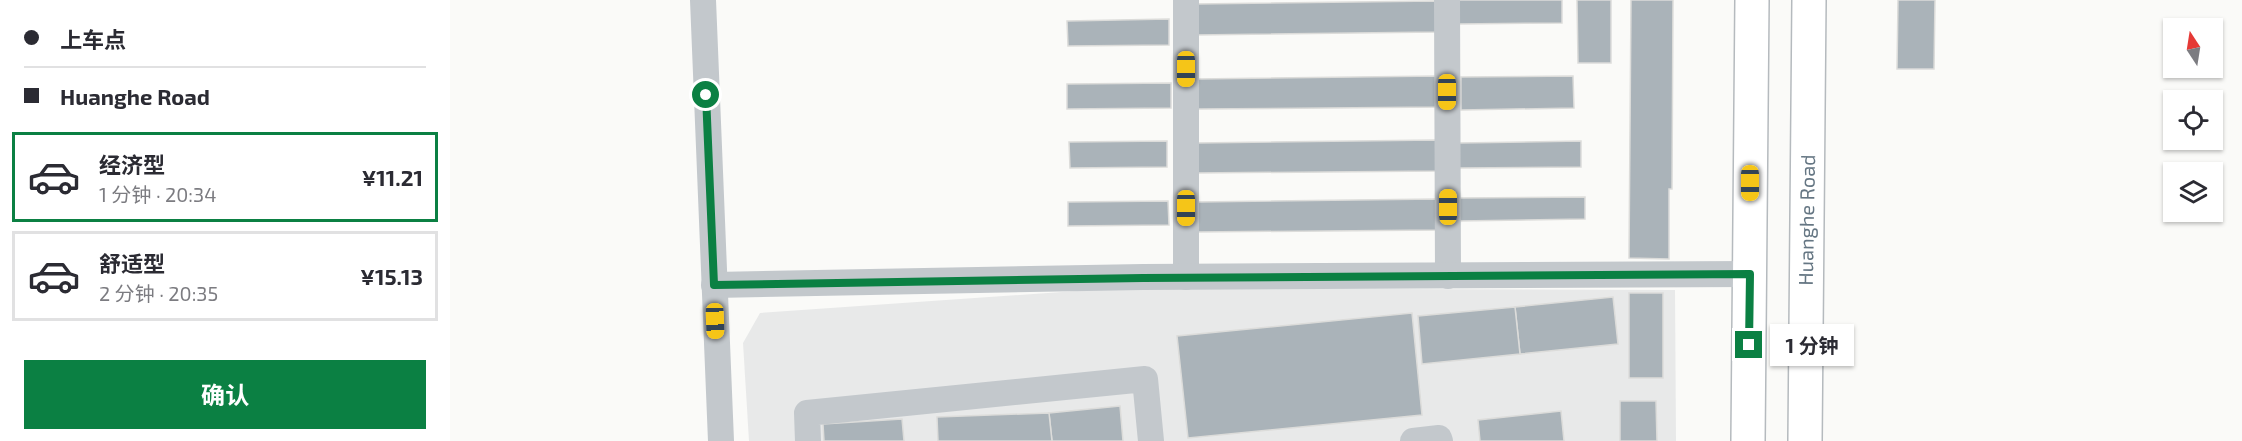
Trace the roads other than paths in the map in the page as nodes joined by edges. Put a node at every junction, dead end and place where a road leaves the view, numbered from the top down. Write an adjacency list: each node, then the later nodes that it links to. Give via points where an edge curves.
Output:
1 (703, 0): 9 (street)
2 (1186, 0): 8 (street)
3 (1447, 0): 7 (street)
4 (1752, 0): 6 (main road)
5 (1809, 0): 16 (main road, Huanghe Road)
6 (1750, 274): 7 (street); 15 (main road)
7 (1448, 276): 8 (street)
8 (1186, 278): 9 (street)
9 (714, 285): 10 (street)
10 (721, 441)
11 (808, 441): 12 (street, via 807,413 1145,379)
12 (1151, 441)
13 (1413, 441): 14 (street)
14 (1440, 441)
15 (1748, 441)
16 (1805, 441)

